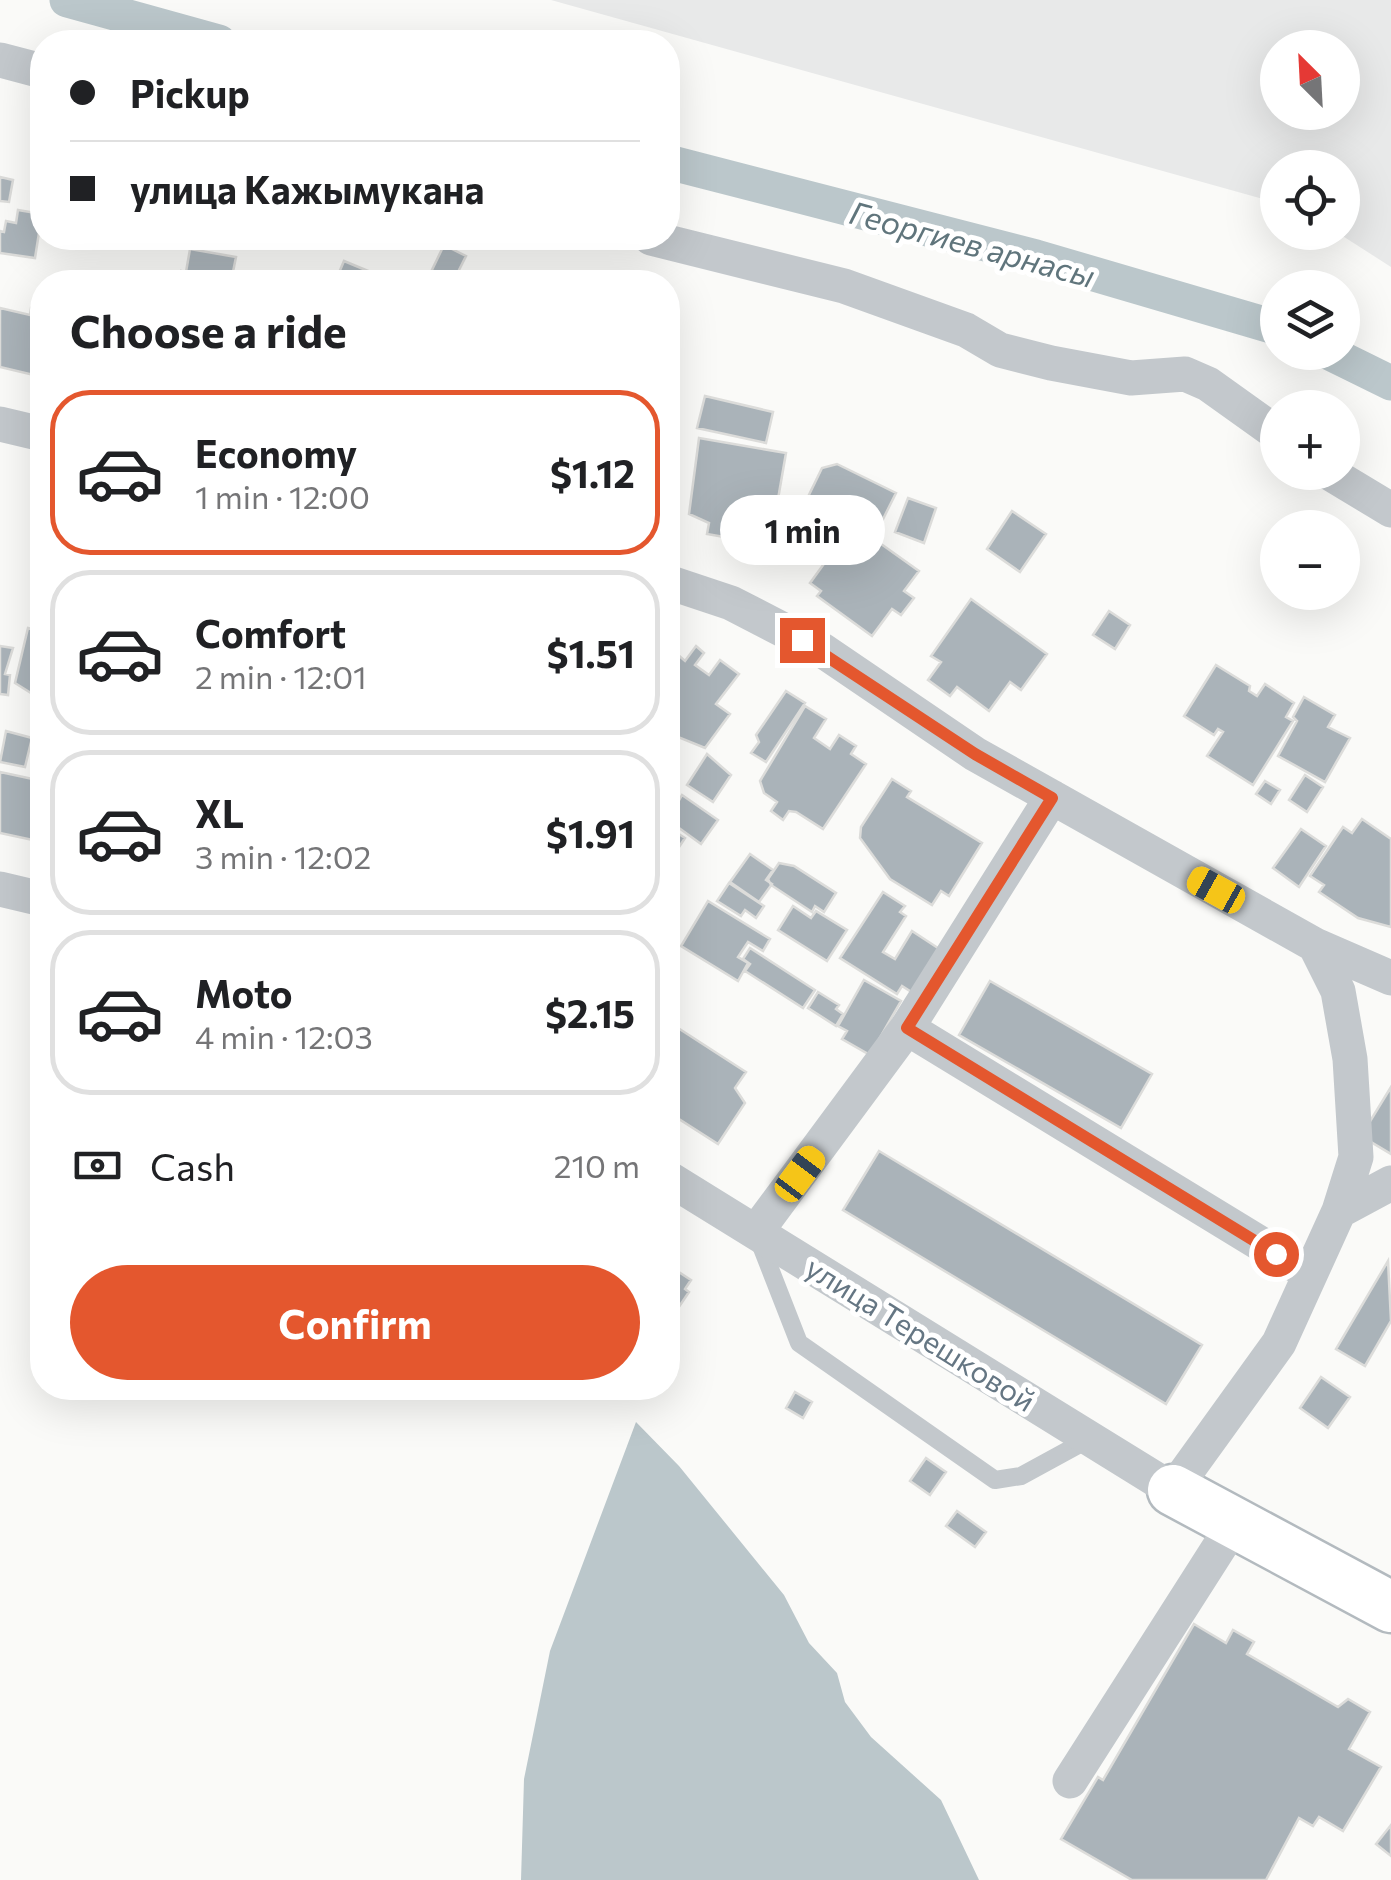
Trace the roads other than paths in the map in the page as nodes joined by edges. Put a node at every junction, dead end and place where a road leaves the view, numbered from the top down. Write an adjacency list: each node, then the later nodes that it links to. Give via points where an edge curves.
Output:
1 (0, 60): 2 (street)
2 (30, 68)
3 (680, 245): 4 (street, via 844,286 966,330 1000,350 1131,378 1185,374)
4 (1260, 421)
5 (0, 424): 6 (street)
6 (30, 431)
7 (1358, 490): 8 (street)
8 (1391, 510)
9 (680, 586): 10 (street, via 730,603 822,650)
10 (1052, 798): 13 (street); 15 (street)
11 (0, 890): 12 (street)
12 (30, 896)
13 (1315, 945): 14 (street); 18 (street, via 1338,991 1350,1059 1356,1158)
14 (1391, 978)
15 (907, 1028): 19 (street); 20 (street)
16 (1391, 1183): 18 (street)
17 (680, 1185): 19 (street, улица Терешковой)
18 (1339, 1211): 20 (street)
19 (756, 1232): 21 (street, улица Терешковой); 21 (lane, via 799,1343 995,1480 1021,1476)
20 (1310, 1274): 22 (street, via 1278,1343)
21 (1088, 1440): 22 (street, улица Терешковой)
22 (1173, 1490): 23 (street)
23 (1236, 1521): 24 (street); 25 (street)
24 (1391, 1607)
25 (1070, 1781)

